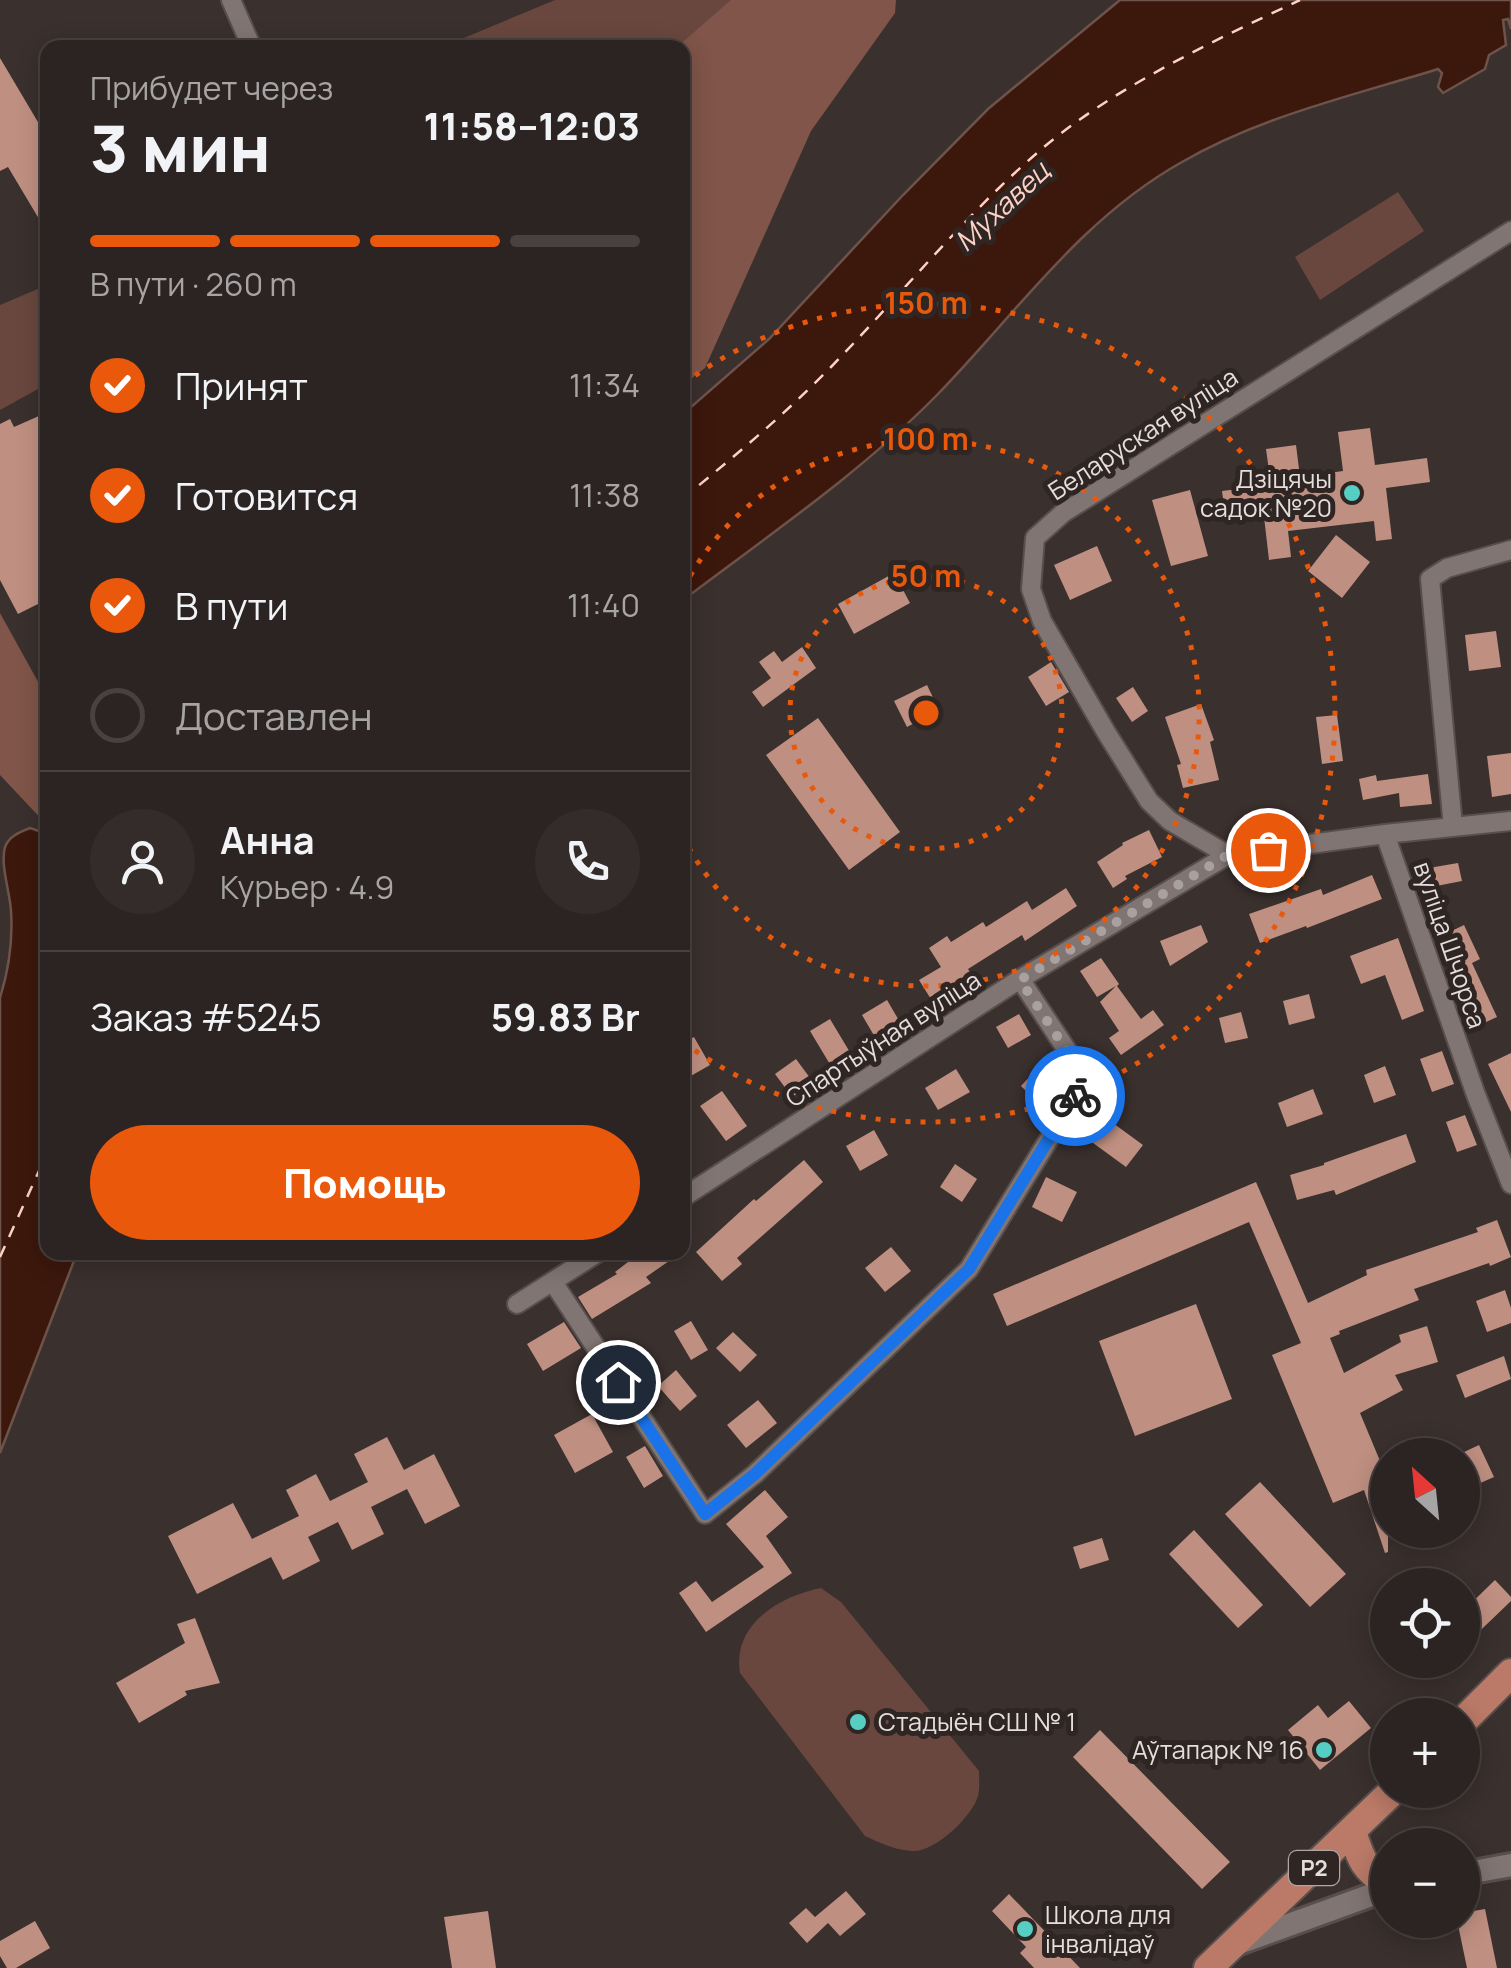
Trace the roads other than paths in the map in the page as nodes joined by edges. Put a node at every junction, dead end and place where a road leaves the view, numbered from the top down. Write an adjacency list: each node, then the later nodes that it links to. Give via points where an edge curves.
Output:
1 (231, 0): 2 (street)
2 (248, 40)
3 (1511, 231): 8 (street, Беларуская вуліца, via 1063,513 1036,538 1031,588 1042,621 1106,732 1148,800)
4 (1511, 550): 6 (street, via 1430,579)
5 (1511, 821): 6 (street, Спартыўная вуліца)
6 (1453, 827): 7 (street, Спартыўная вуліца)
7 (1385, 834): 8 (street, Спартыўная вуліца); 10 (street, вуліца Шчорса)
8 (1228, 855): 9 (street, Спартыўная вуліца)
9 (1020, 980): 11 (street, Спартыўная вуліца); 13 (street, via 1086,1080 969,1269 705,1514)
10 (1511, 1184)
11 (690, 1193)
12 (587, 1260): 13 (street)
13 (553, 1282): 14 (street)
14 (518, 1304)
15 (1511, 1673): 16 (main road)
16 (1480, 1704)
17 (1376, 1808): 18 (main road, Р2)
18 (1352, 1832): 20 (main road); 23 (main road, Р2)
19 (1511, 1865): 21 (main road)
20 (1370, 1871)
21 (1480, 1871)
22 (1370, 1894): 23 (main road)
23 (1232, 1945): 24 (main road, Р2)
24 (1208, 1968)

